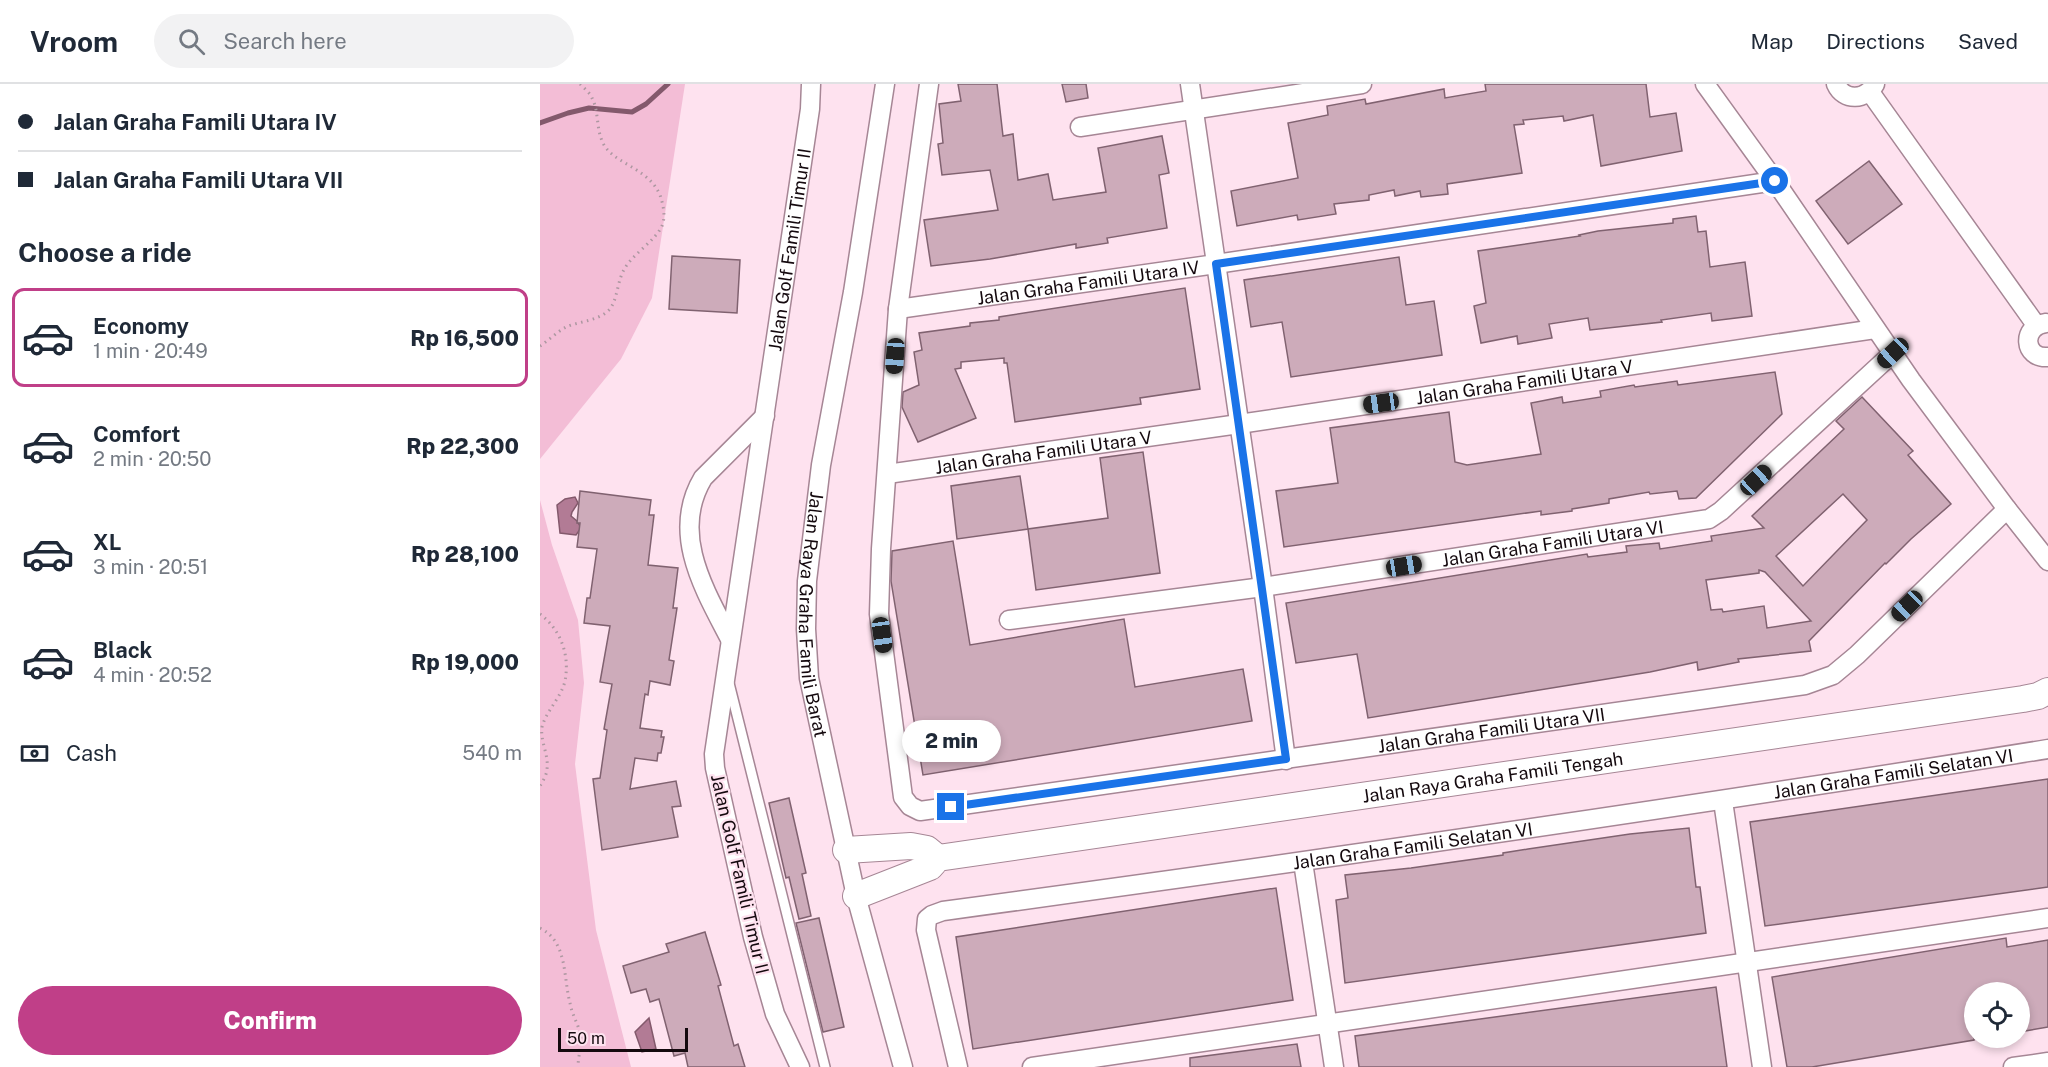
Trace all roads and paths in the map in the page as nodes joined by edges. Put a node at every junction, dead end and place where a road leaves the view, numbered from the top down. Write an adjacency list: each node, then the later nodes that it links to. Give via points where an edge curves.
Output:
1 (580, 84): 17 (path, via 594,101 603,144 648,178 659,193 664,211 662,227 632,257 609,309 566,328)
2 (811, 84): 20 (street, Jalan Golf Famili Timur II)
3 (885, 84): 35 (street, Jalan Raya Graha Famili Barat, via 821,465 807,581 809,678)
4 (929, 84): 14 (street)
5 (1190, 84): 10 (street)
6 (1362, 84): 10 (street)
7 (1705, 84): 12 (street)
8 (1836, 84): 9 (street, via 1845,95 1854,98)
9 (1873, 88): 15 (street)
10 (1194, 109): 11 (street); 13 (street)
11 (1080, 127)
12 (1775, 181): 13 (street, Jalan Graha Famili Utara IV); 16 (street)
13 (1216, 264): 14 (street, Jalan Graha Famili Utara IV); 21 (street)
14 (898, 309): 22 (street)
15 (2042, 324): 19 (street, via 2031,330 2028,345 2037,356)
16 (1875, 328): 18 (street); 21 (street, Jalan Graha Famili Utara V)
17 (540, 346)
18 (1893, 353): 23 (street); 25 (street, Jalan Graha Famili Utara VI, via 1709,519)
19 (2048, 357)
20 (765, 416): 28 (street, Jalan Golf Famili Timur II); 28 (street, via 703,478 692,506 690,528 697,572)
21 (1239, 424): 22 (street, Jalan Graha Famili Utara V); 25 (street)
22 (887, 474): 32 (street, Jalan Graha Famili Utara VII, via 879,614 903,797 910,806 928,811)
23 (2007, 509): 24 (street); 32 (street, Jalan Graha Famili Utara VII, via 1857,655 1833,675 1805,685)
24 (2048, 561)
25 (1263, 587): 27 (street, Jalan Graha Famili Utara VI); 32 (street)
26 (540, 614): 33 (path, via 560,635 565,681 541,729 548,769)
27 (1009, 620)
28 (730, 639): 29 (street, Jalan Golf Famili Timur II)
29 (726, 669): 45 (street, Jalan Golf Famili Timur II, via 715,736 715,768 753,937 775,1014); 46 (lane)
30 (2045, 694): 36 (street, Jalan Raya Graha Famili Tengah)
31 (2048, 749): 34 (street, Jalan Graha Famili Selatan VI)
32 (1286, 759)
33 (540, 786)
34 (1723, 801): 37 (street, Jalan Graha Famili Selatan VI); 41 (street)
35 (846, 850): 36 (street, via 911,846 927,849); 38 (street, Jalan Raya Graha Famili Barat)
36 (938, 858): 38 (street, Jalan Raya Graha Famili Tengah, via 930,867)
37 (1303, 862): 42 (street); 48 (street, Jalan Graha Famili Selatan VI, via 943,910 932,915 927,919 926,930)
38 (856, 896): 47 (street, Jalan Raya Graha Famili Barat)
39 (2048, 918): 41 (street)
40 (540, 928): 44 (path, via 556,943 564,960 570,1005 581,1040)
41 (1747, 962): 42 (street); 51 (street)
42 (1327, 1024): 49 (street); 50 (street)
43 (2048, 1062): 52 (street)
44 (578, 1067)
45 (800, 1067)
46 (825, 1067)
47 (903, 1067)
48 (958, 1067)
49 (1032, 1067)
50 (1334, 1067)
51 (1762, 1067)
52 (2013, 1067)

